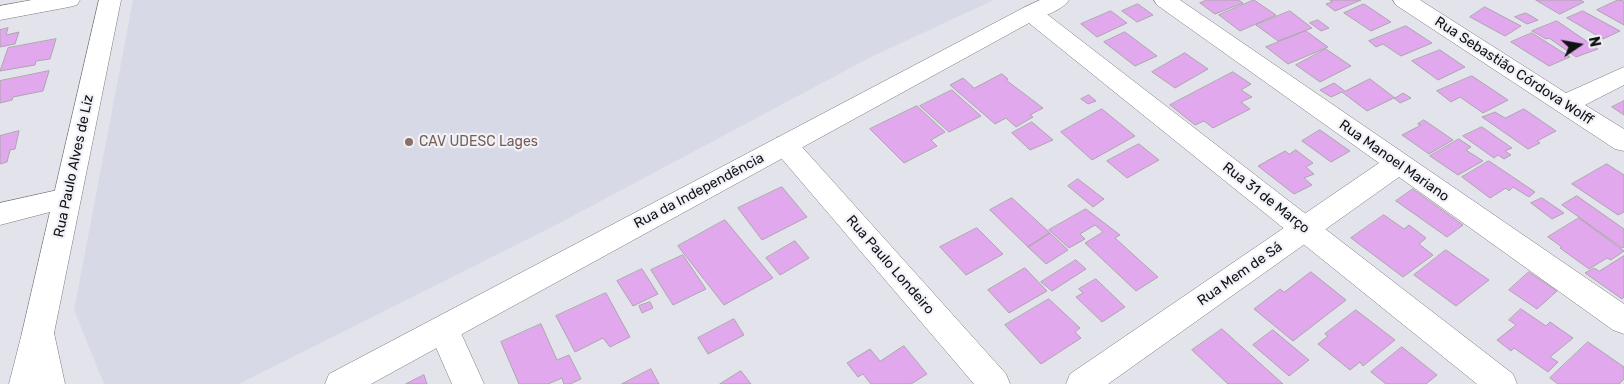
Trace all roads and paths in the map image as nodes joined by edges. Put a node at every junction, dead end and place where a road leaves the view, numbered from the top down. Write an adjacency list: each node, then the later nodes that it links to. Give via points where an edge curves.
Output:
1 (69, 0): 6 (street)
2 (110, 0): 13 (street, Rua Paulo Alves de Liz)
3 (1058, 0): 7 (street, Rua da Independência)
4 (1164, 0): 12 (street, Rua Manoel Mariano)
5 (1404, 0): 9 (street, Rua Sebastião Córdova Wolff)
6 (0, 13)
7 (1031, 13): 11 (street, Rua da Independência); 15 (street, Rua 31 de Março)
8 (1624, 75): 9 (street)
9 (1565, 104): 10 (street, Rua Sebastião Córdova Wolff)
10 (1624, 142)
11 (785, 145): 17 (street, Rua da Independência); 23 (street, Rua Paulo Londeiro)
12 (1398, 164): 15 (street, Rua Mem de Sá); 16 (street, Rua Manoel Mariano)
13 (67, 198): 14 (street); 18 (street, Rua Paulo Alves de Liz)
14 (0, 214)
15 (1305, 229): 24 (street, Rua Mem de Sá); 25 (street, Rua 31 de Março)
16 (1624, 321)
17 (444, 329): 21 (street, Rua da Independência); 22 (street)
18 (38, 333): 19 (street, Rua Paulo Alves de Liz); 20 (street, Rua Paulo Alves de Liz)
19 (24, 384)
20 (49, 384)
21 (341, 384)
22 (468, 384)
23 (994, 384)
24 (1082, 384)
25 (1501, 384)

